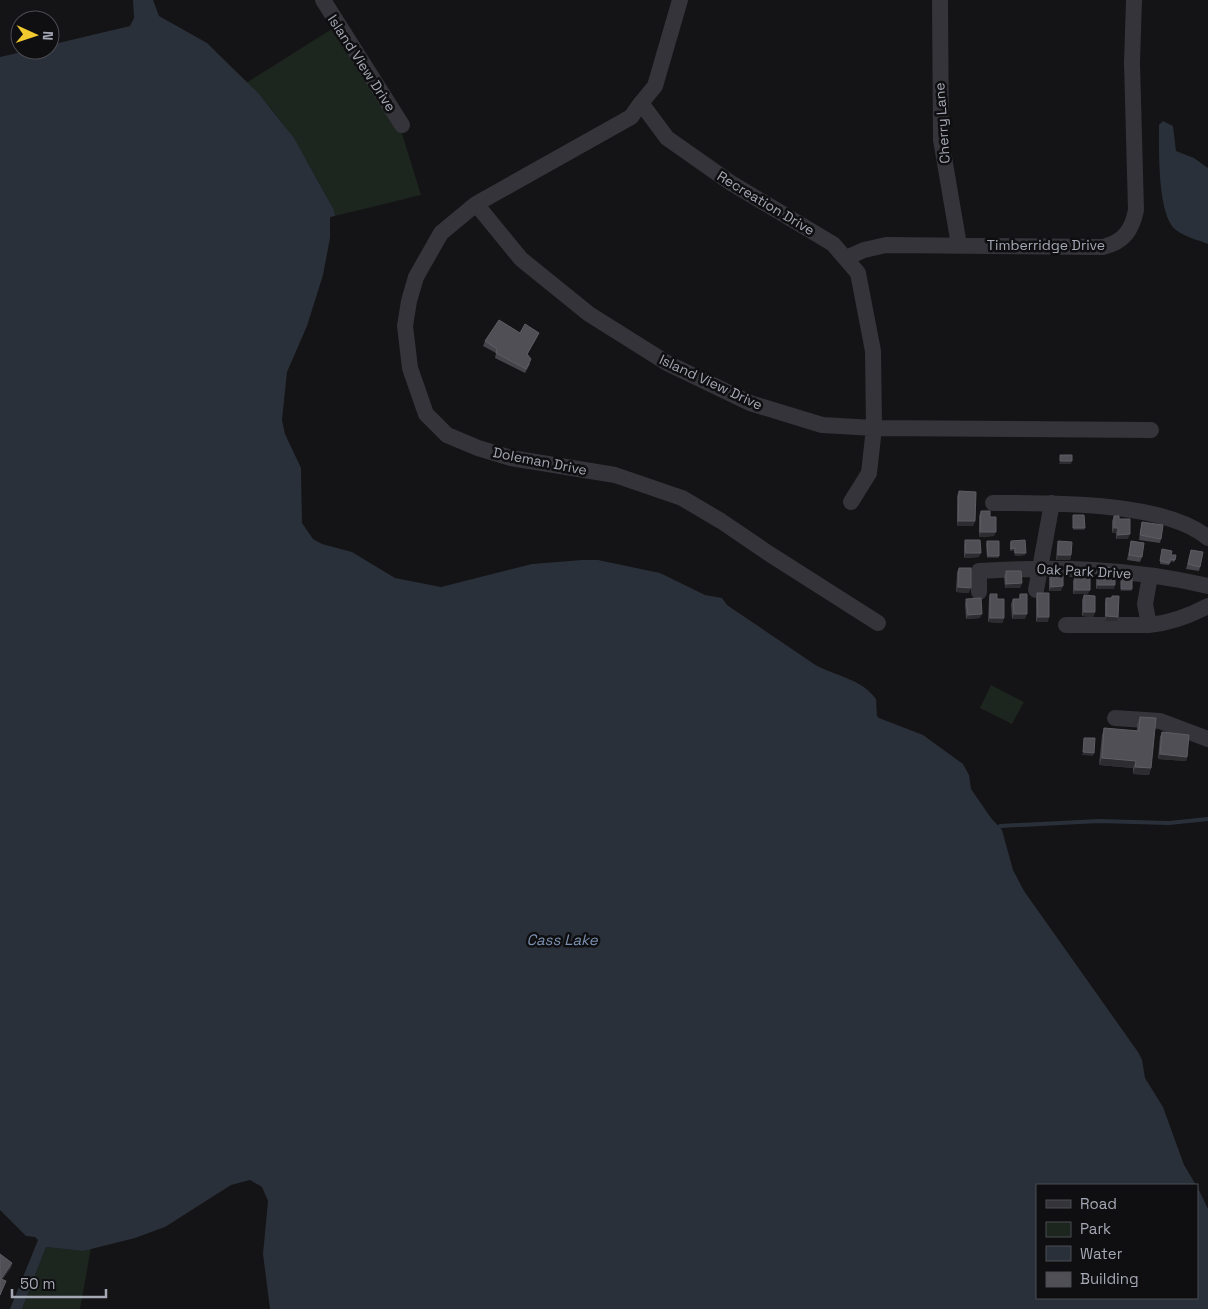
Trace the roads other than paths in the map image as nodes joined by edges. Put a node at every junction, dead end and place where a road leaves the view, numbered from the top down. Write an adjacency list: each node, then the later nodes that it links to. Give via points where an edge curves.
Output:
1 (323, 0): 6 (street, Island View Drive)
2 (680, 0): 5 (street, via 655,86)
3 (940, 0): 8 (street, Cherry Lane, via 941,140)
4 (1134, 0): 8 (street, Timberridge Drive, via 1132,63 1136,210 1132,226 1125,236 1103,247)
5 (642, 104): 7 (street, Doleman Drive, via 631,118); 9 (street, Recreation Drive, via 667,138 731,183 833,244)
6 (391, 119)
7 (476, 204): 10 (street, Island View Drive, via 521,260 589,314 667,363 750,403 822,424); 22 (street, Doleman Drive, via 441,233 416,277 409,301 405,326 410,368 426,414 439,428 452,438 511,458 615,476 682,498)
8 (959, 245): 9 (street, Timberridge Drive, via 886,245)
9 (846, 258): 10 (street, Recreation Drive, via 858,272 873,350)
10 (874, 428): 11 (street, Island View Drive); 12 (street, Recreation Drive, via 869,474)
11 (1151, 430)
12 (851, 502)
13 (1052, 502): 14 (street); 15 (street, via 1103,506 1152,515 1181,523); 16 (street)
14 (993, 503)
15 (1208, 538)
16 (1040, 567): 17 (street, Oak Park Drive, via 1088,568); 19 (street); 20 (street, Oak Park Drive, via 979,571)
17 (1150, 576): 18 (street, Oak Park Drive); 24 (street, via 1145,604)
18 (1208, 586)
19 (1036, 590)
20 (980, 592)
21 (1208, 606): 24 (street, via 1165,623)
22 (878, 622)
23 (1066, 624): 24 (street)
24 (1149, 624)
25 (1115, 718): 26 (street, via 1160,721)
26 (1208, 739)

